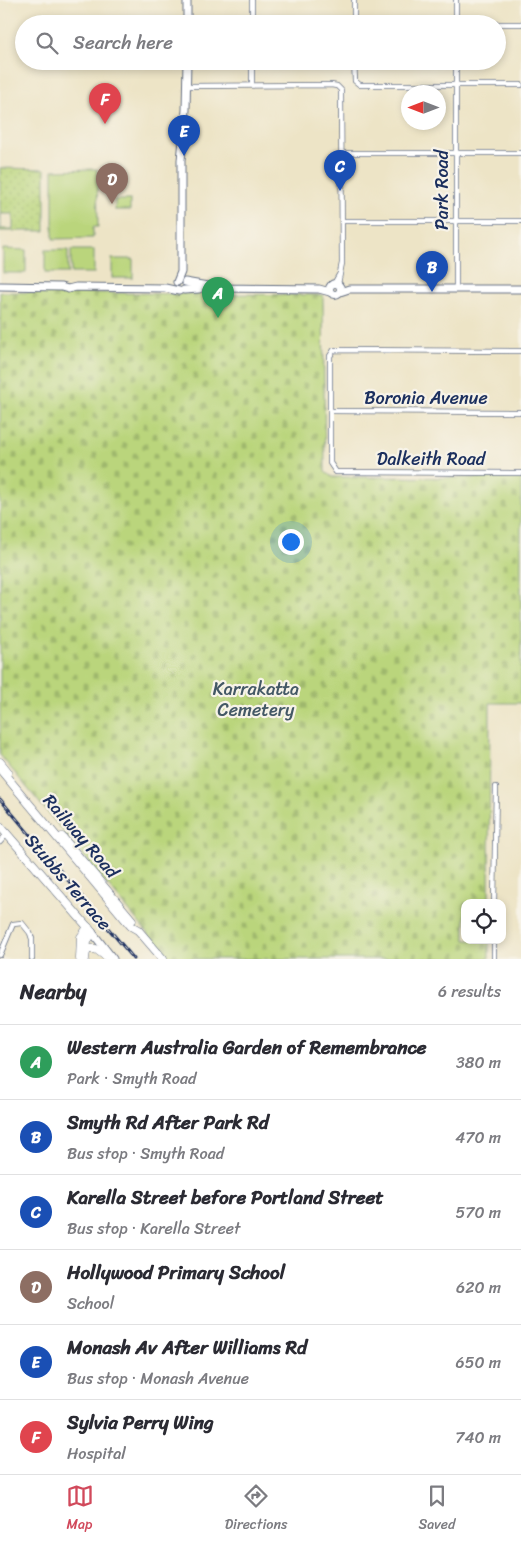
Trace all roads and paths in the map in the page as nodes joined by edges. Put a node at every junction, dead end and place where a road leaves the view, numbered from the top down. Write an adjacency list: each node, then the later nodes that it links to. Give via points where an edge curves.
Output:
1 (187, 0): 5 (main road)
2 (252, 0): 6 (street)
3 (354, 0): 7 (street)
4 (456, 0): 8 (street)
5 (187, 15)
6 (252, 15)
7 (354, 15)
8 (456, 15)
9 (506, 24): 10 (street)
10 (521, 24)
11 (187, 70): 18 (main road)
12 (252, 70): 15 (street)
13 (354, 70): 16 (street, via 354,77 360,85)
14 (456, 70): 16 (street, Park Road)
15 (252, 85): 18 (street); 19 (street, via 337,86 343,96)
16 (456, 85): 17 (street); 20 (street, Park Road)
17 (521, 85)
18 (187, 86): 25 (main road, via 181,160)
19 (343, 153): 20 (street); 22 (street)
20 (455, 153): 21 (street); 23 (street, Park Road)
21 (521, 153)
22 (343, 221): 23 (street); 27 (street, via 340,274)
23 (455, 221): 24 (street); 28 (street, Park Road)
24 (521, 221)
25 (181, 285): 26 (main road, via 68,289); 27 (main road)
26 (0, 286)
27 (335, 287): 28 (main road)
28 (456, 289): 29 (main road)
29 (521, 289)
30 (521, 350): 31 (street, via 334,350 330,356)
31 (330, 411): 32 (street, Boronia Avenue); 33 (street, Dalkeith Road, via 330,463 332,469 341,473)
32 (521, 412)
33 (521, 473)
34 (0, 762): 39 (main road, Railway Road, via 125,910)
35 (0, 769): 39 (main road, Railway Road, via 131,926)
36 (496, 787): 38 (street)
37 (2, 834): 40 (main road, Stubbs Terrace)
38 (494, 899)
39 (138, 930): 48 (main road, Railway Road)
40 (89, 931): 42 (main road); 46 (main road, via 81,938); 47 (main road, Stubbs Terrace)
41 (494, 944): 49 (street)
42 (86, 955): 47 (main road, via 89,949 96,949)
43 (0, 956): 44 (street); 45 (street, via 16,922 22,923 30,933)
44 (5, 959)
45 (32, 959)
46 (80, 959)
47 (110, 959)
48 (163, 959)
49 (494, 959)

